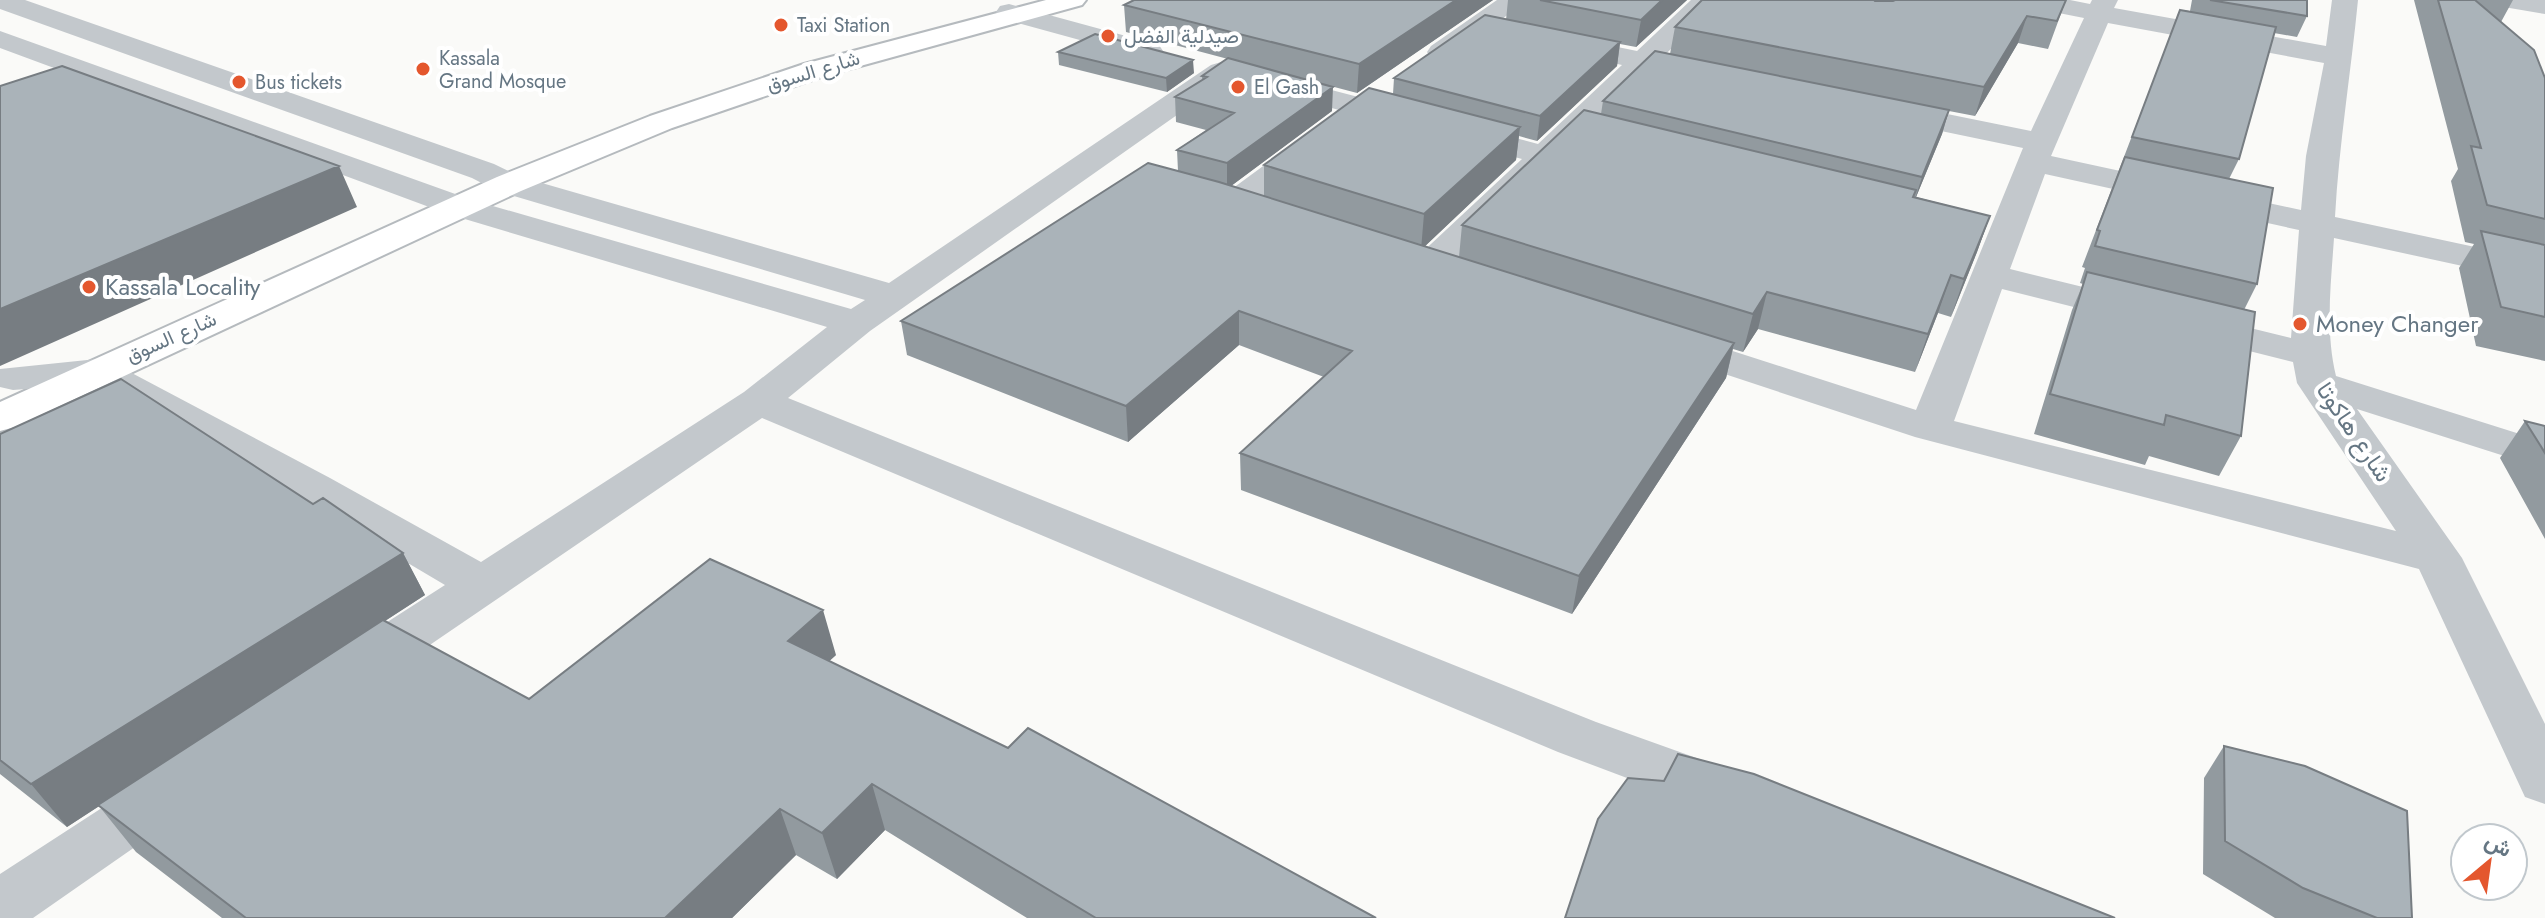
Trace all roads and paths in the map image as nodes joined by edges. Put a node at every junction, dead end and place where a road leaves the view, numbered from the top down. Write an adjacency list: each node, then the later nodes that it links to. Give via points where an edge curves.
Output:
1 (0, 0): 14 (street)
2 (1514, 0): 10 (street)
3 (1706, 0): 16 (street)
4 (2027, 0): 7 (street)
5 (2501, 0): 8 (street)
6 (2337, 1): 15 (street, شارع هاكوتا)
7 (2102, 6): 15 (street); 31 (street)
8 (2545, 6)
9 (1038, 9): 17 (street); 36 (main road, شارع السوق, via 767,85)
10 (1478, 26): 11 (street); 18 (street)
11 (1508, 32)
12 (0, 39): 19 (street)
13 (1537, 39): 16 (street)
14 (154, 56): 19 (street); 21 (street)
15 (2339, 57): 40 (street, شارع هاكوتا, via 2322,156)
16 (1641, 61): 20 (street); 27 (street)
17 (1196, 64): 25 (street); 34 (street)
18 (1414, 71)
19 (97, 74): 23 (street)
20 (1733, 80)
21 (228, 82): 23 (street); 26 (street)
22 (1388, 89): 25 (street)
23 (170, 101): 28 (street)
24 (1856, 105): 31 (street)
25 (1362, 107): 32 (street); 39 (street, via 1218,200)
26 (309, 110): 28 (street); 30 (street)
27 (1569, 129): 29 (street); 32 (street)
28 (249, 130): 33 (street)
29 (1614, 140)
30 (396, 141): 33 (street); 36 (street)
31 (2037, 152): 40 (street); 42 (street, via 1989,234)
32 (1542, 155): 43 (street, via 1414,261)
33 (337, 163): 37 (street)
34 (1088, 164): 35 (street); 44 (street)
35 (1132, 176)
36 (496, 177): 37 (main road, شارع السوق); 38 (main road, شارع السوق); 44 (street)
37 (426, 195): 38 (street); 48 (main road, شارع السوق)
38 (460, 207): 44 (street); 47 (main road, شارع السوق)
39 (1278, 218)
40 (2319, 226): 41 (street); 46 (street, شارع هاكوتا, via 2311,309)
41 (2545, 273)
42 (1990, 275): 46 (street); 50 (street)
43 (1474, 280)
44 (876, 310): 49 (street)
45 (1639, 333): 50 (street)
46 (2314, 369): 51 (street); 52 (street, شارع هاكوتا)
47 (97, 371): 48 (street); 53 (street)
48 (4, 393)
49 (759, 401): 53 (street); 57 (street, via 1577,737)
50 (1930, 428): 52 (street)
51 (2545, 456)
52 (2438, 558): 56 (street, شارع هاكوتا)
53 (481, 584): 54 (street)
54 (325, 689)
55 (208, 767): 58 (street)
56 (2545, 781)
57 (1772, 808)
58 (0, 907)

